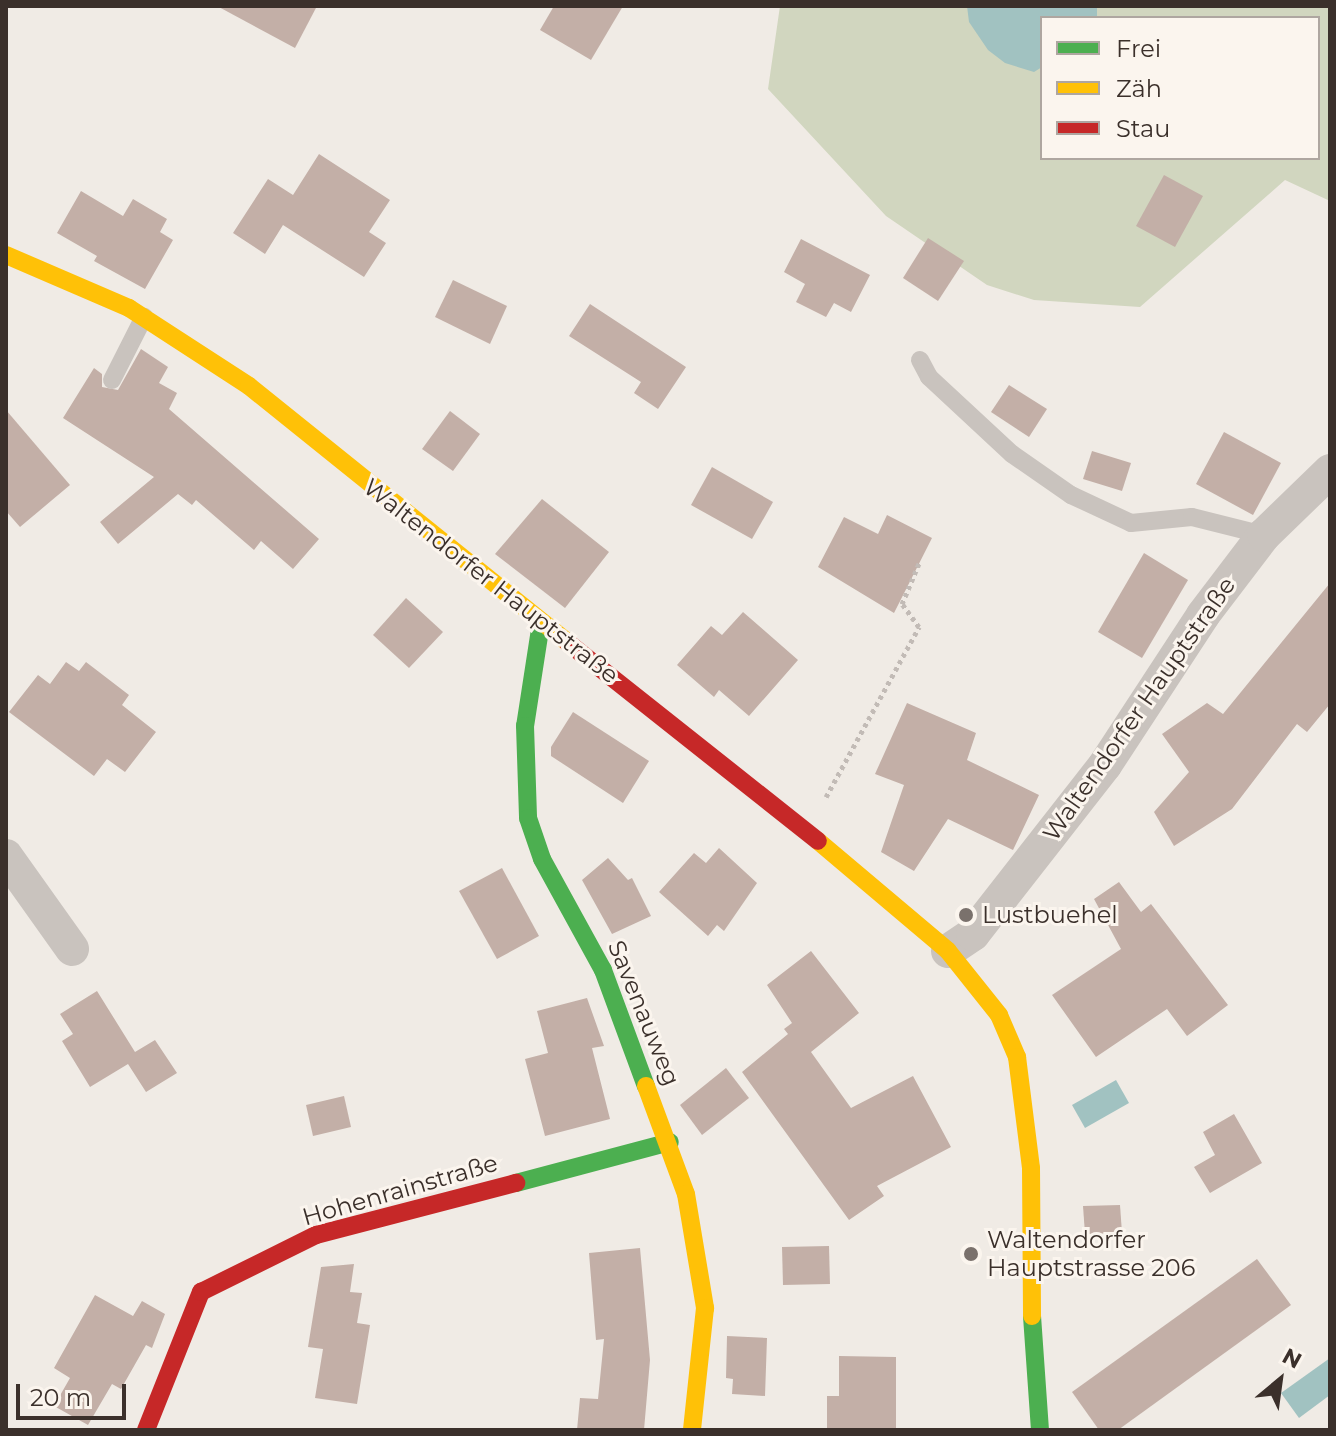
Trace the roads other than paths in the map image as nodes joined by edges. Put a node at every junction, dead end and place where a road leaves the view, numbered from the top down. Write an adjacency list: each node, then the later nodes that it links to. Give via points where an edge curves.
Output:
1 (6, 255): 2 (main road, Waltendorfer Hauptstraße, via 63,275)
2 (144, 317): 4 (lane); 7 (main road, Waltendorfer Hauptstraße, via 249,386)
3 (920, 360): 6 (lane, via 929,377 1012,454 1071,495 1131,523 1192,517)
4 (112, 380)
5 (1330, 471): 6 (street, Waltendorfer Hauptstraße)
6 (1264, 535): 10 (street, Waltendorfer Hauptstraße, via 1203,615 1105,765 973,934)
7 (541, 623): 10 (main road, Waltendorfer Hauptstraße, via 735,772); 11 (main road, Savenauweg, via 525,726 528,818 542,859 603,970)
8 (6, 856): 9 (street)
9 (72, 949)
10 (948, 951): 14 (main road, Waltendorfer Hauptstraße, via 999,1015 1017,1057 1031,1168 1033,1376)
11 (670, 1142): 12 (main road, Hohenrainstraße, via 316,1235 201,1292); 13 (main road, Savenauweg, via 686,1194 705,1308)
12 (146, 1430)
13 (692, 1430)
14 (1040, 1430)

